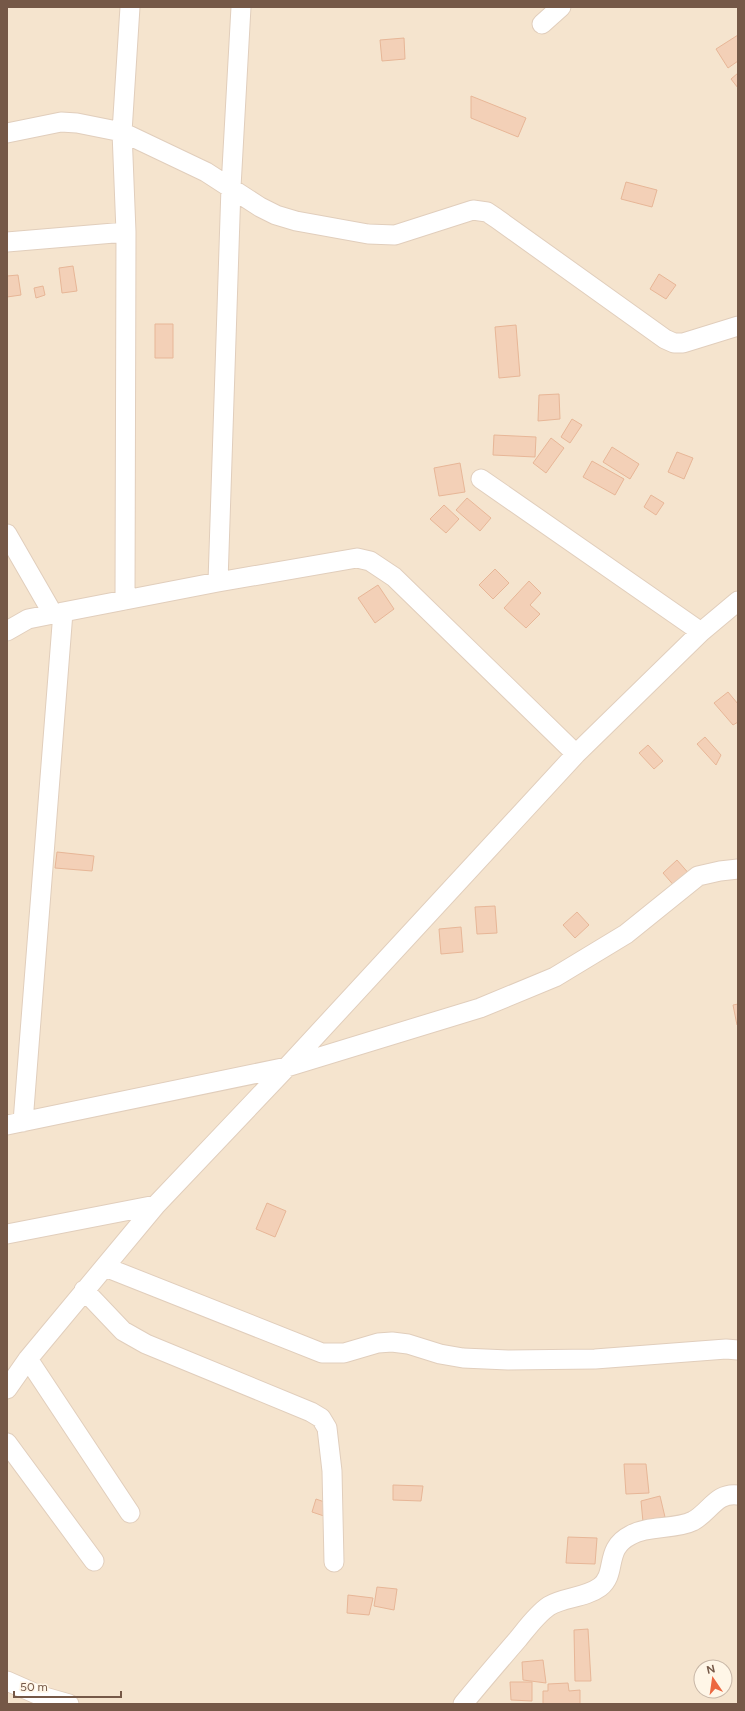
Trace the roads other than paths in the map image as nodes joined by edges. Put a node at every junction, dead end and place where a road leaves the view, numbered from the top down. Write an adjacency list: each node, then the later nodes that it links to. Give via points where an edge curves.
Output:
1 (130, 7): 5 (street)
2 (242, 7): 7 (street)
3 (561, 7): 4 (street)
4 (542, 24)
5 (122, 132): 6 (street, via 61,122); 7 (street, via 177,157); 8 (street)
6 (7, 133)
7 (231, 187): 10 (street, via 276,215 382,236 395,235 465,212 480,210 496,218 665,339 683,343); 13 (street)
8 (126, 232): 9 (street); 14 (street)
9 (7, 242)
10 (738, 326)
11 (481, 479): 18 (street)
12 (7, 534): 16 (street)
13 (218, 582): 14 (street); 19 (street, via 344,559 370,561 394,577)
14 (125, 600): 16 (street)
15 (738, 601): 18 (street)
16 (58, 613): 17 (street, via 28,619); 22 (street)
17 (7, 631)
18 (701, 632): 19 (street)
19 (576, 754): 21 (street)
20 (738, 868): 21 (street, via 698,876 626,934 555,977 480,1008)
21 (287, 1067): 22 (street); 23 (street)
22 (15, 1123)
23 (156, 1205): 24 (street); 25 (street)
24 (7, 1234)
25 (105, 1267): 26 (street); 27 (street, via 322,1353 344,1352 392,1342 463,1358 508,1360 595,1360 726,1348)
26 (84, 1290): 28 (street); 34 (street, via 123,1331 146,1344 321,1418 327,1428 332,1472)
27 (738, 1350)
28 (28, 1359): 29 (street); 32 (street)
29 (7, 1388)
30 (7, 1443): 33 (street)
31 (738, 1495): 37 (street, via 718,1498 694,1521 633,1533 623,1539 614,1550 608,1578 600,1587 549,1607 534,1620)
32 (130, 1514)
33 (94, 1560)
34 (334, 1562)
35 (7, 1681): 36 (street, via 41,1696)
36 (69, 1704)
37 (463, 1704)

